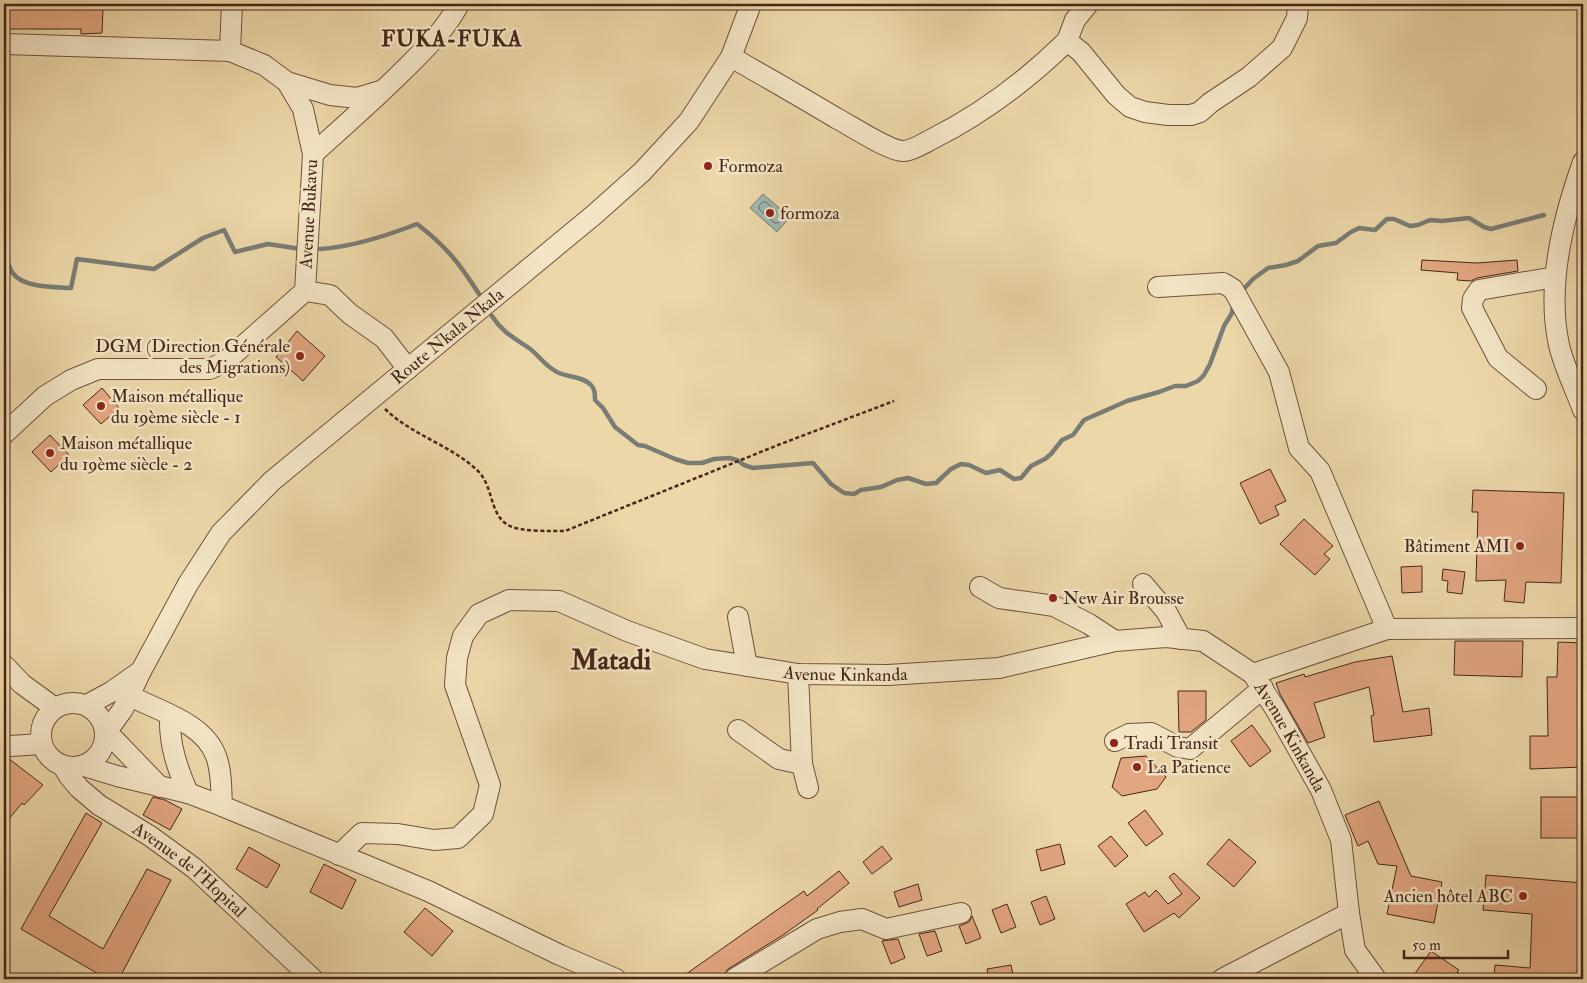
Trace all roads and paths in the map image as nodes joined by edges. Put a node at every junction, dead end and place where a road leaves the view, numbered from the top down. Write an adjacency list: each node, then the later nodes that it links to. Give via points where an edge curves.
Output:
1 (232, 4): 8 (street)
2 (459, 4): 11 (street, via 432,42)
3 (751, 4): 9 (street, Route Nkala Nkala)
4 (1088, 4): 6 (street, via 1075,20)
5 (1298, 4): 6 (street, via 1297,18 1282,48 1250,76 1191,115 1168,115 1130,107 1081,52)
6 (1067, 41): 9 (street, via 985,109 942,134 903,151 866,134)
7 (4, 44): 8 (street, Avenue Bukavu)
8 (230, 50): 10 (street, Avenue Bukavu, via 264,66)
9 (731, 57): 17 (street, Route Nkala Nkala, via 689,121 642,172)
10 (287, 82): 11 (street, via 330,95 357,98); 12 (street, Avenue Bukavu, via 303,109)
11 (385, 89): 12 (street)
12 (313, 154): 16 (street, Avenue Bukavu)
13 (1583, 162): 14 (street, via 1561,238)
14 (1555, 278): 18 (street, via 1479,290 1472,299 1472,308 1498,358); 21 (street, via 1559,346)
15 (1158, 287): 27 (street, via 1223,283 1238,298 1279,372 1299,448 1320,471)
16 (306, 291): 17 (street, via 330,295 384,338); 22 (street, Avenue Bukavu, via 226,361 210,369 98,369 45,396)
17 (408, 369): 19 (street, Route Nkala Nkala)
18 (1536, 389)
19 (373, 398): 20 (path, via 396,420 462,458 479,472 503,522 511,527 543,531 565,531); 32 (street, Route Nkala Nkala, via 272,481 221,534 188,584)
20 (894, 401)
21 (1583, 410)
22 (4, 434)
23 (1144, 584): 28 (street, via 1166,611)
24 (980, 588): 29 (street, via 999,598 1054,606)
25 (738, 617): 31 (street)
26 (1583, 628): 27 (street)
27 (1388, 629): 34 (street)
28 (1181, 639): 29 (street, Avenue Kinkanda); 34 (street, Avenue Kinkanda, via 1203,642)
29 (1115, 641): 33 (street, Avenue Kinkanda, via 999,668 888,675)
30 (4, 665): 37 (street, via 22,684)
31 (747, 666): 33 (street, Avenue Kinkanda); 51 (street, Avenue Kinkanda, via 705,659 627,631 558,601 509,600 479,614 464,636 457,658 455,685 490,785 483,814 458,838 434,840 362,833)
32 (142, 671): 35 (street, Route Nkala Nkala); 36 (street)
33 (798, 674): 44 (street)
34 (1258, 681): 41 (street, via 1190,749 1178,747 1150,733 1129,734); 53 (street, Avenue Kinkanda, via 1321,790 1341,840)
35 (130, 696): 38 (street); 39 (street, Route Nkala Nkala, via 118,716)
36 (87, 705): 37 (street, via 76,702); 39 (street, via 103,721)
37 (55, 708): 42 (street, via 41,731)
38 (170, 716): 49 (street, via 175,762); 50 (street, via 198,730 209,742 220,773)
39 (105, 729): 46 (street, via 101,753); 47 (street)
40 (738, 730): 44 (street, via 779,759)
41 (1114, 741)
42 (42, 744): 43 (street); 45 (street, via 50,758)
43 (4, 745)
44 (802, 764): 48 (street)
45 (63, 766): 46 (street); 54 (street, Avenue de l'Hopital, via 79,788 99,805 194,868)
46 (84, 766): 47 (street)
47 (160, 787): 49 (street)
48 (808, 788)
49 (188, 793): 50 (street)
50 (222, 806): 51 (street)
51 (339, 855): 55 (street, via 428,891)
52 (961, 913): 56 (street, via 886,929 862,919 832,924 816,929)
53 (1349, 913): 57 (street); 58 (street, Avenue Kinkanda, via 1356,950)
54 (313, 979)
55 (616, 979)
56 (734, 979)
57 (1222, 979)
58 (1376, 979)

